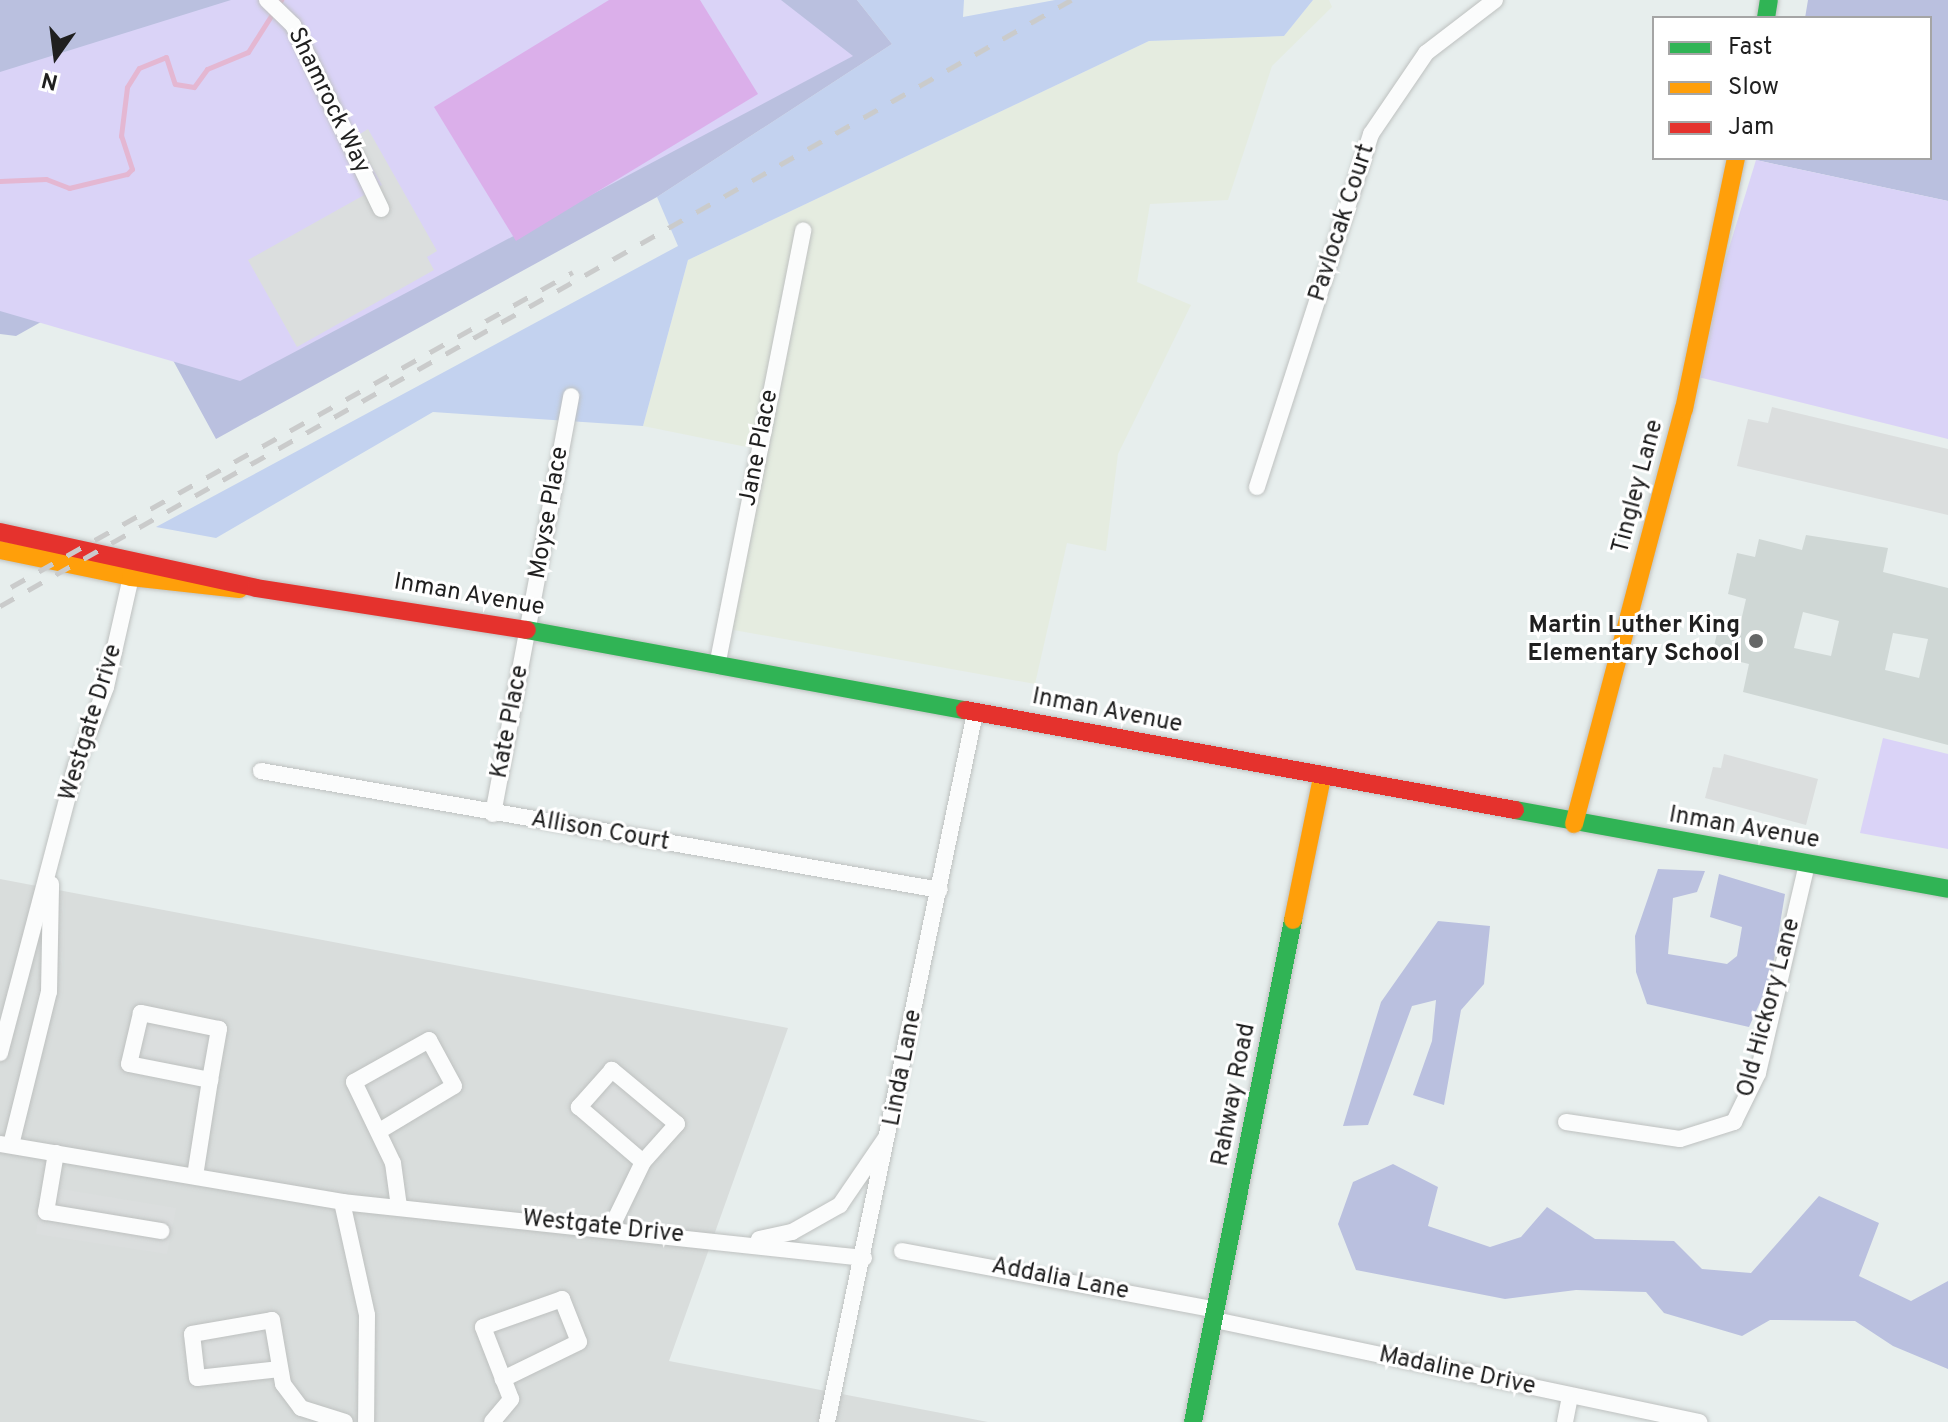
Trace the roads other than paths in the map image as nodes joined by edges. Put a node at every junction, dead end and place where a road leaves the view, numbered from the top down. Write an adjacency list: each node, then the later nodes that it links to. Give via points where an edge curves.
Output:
1 (267, 0): 4 (street, Shamrock Way, via 285,15)
2 (1495, 0): 7 (street, Pavlocak Court, via 1426,53 1371,134)
3 (1736, 160): 18 (main road, Tingley Lane, via 1684,409)
4 (381, 209)
5 (803, 230): 13 (street, Jane Place)
6 (571, 396): 12 (street, Moyse Place)
7 (1257, 487)
8 (0, 532): 11 (main road, Inman Avenue)
9 (0, 550): 10 (main road, Inman Avenue)
10 (131, 577): 11 (main road, Inman Avenue, via 214,590); 20 (street, Westgate Drive, via 106,687 76,766)
11 (256, 588): 12 (main road, Inman Avenue)
12 (528, 630): 13 (main road, Inman Avenue); 17 (street, Kate Place)
13 (717, 666): 14 (main road, Inman Avenue)
14 (975, 713): 16 (main road, Inman Avenue); 22 (street, Linda Lane)
15 (261, 771): 17 (street, Allison Court)
16 (1322, 777): 18 (main road, Inman Avenue); 39 (main road, Rahway Road)
17 (493, 814): 22 (street, Allison Court)
18 (1574, 824): 19 (main road, Inman Avenue)
19 (1807, 864): 21 (main road, Inman Avenue); 25 (street, Old Hickory Lane, via 1758,1073 1734,1122 1680,1139)
20 (51, 868): 23 (street, Westgate Drive); 28 (street, Westgate Drive, via 49,992)
21 (1948, 889)
22 (940, 890): 26 (street, Linda Lane)
23 (0, 1053)
24 (210, 1080): 24 (street, via 219,1029 141,1013 129,1064); 31 (street)
25 (1566, 1122)
26 (892, 1128): 36 (street, via 858,1184 815,1222 769,1239); 38 (street, Linda Lane)
27 (381, 1130): 27 (street, via 354,1082 429,1040 454,1086); 33 (street)
28 (6, 1144): 29 (street, Westgate Drive)
29 (56, 1153): 31 (street, Westgate Drive); 35 (street, via 46,1212)
30 (643, 1162): 30 (street, via 677,1124 612,1070 579,1107); 34 (street)
31 (195, 1176): 32 (street, Westgate Drive)
32 (342, 1202): 33 (street, Westgate Drive); 44 (street, via 367,1315)
33 (399, 1207): 34 (street, Westgate Drive)
34 (611, 1228): 36 (street, Westgate Drive)
35 (161, 1231)
36 (702, 1237): 38 (street, Westgate Drive)
37 (902, 1251): 39 (street, Addalia Lane)
38 (864, 1258): 46 (street, Linda Lane)
39 (1216, 1315): 42 (street, Madaline Drive); 47 (main road, Rahway Road)
40 (280, 1369): 40 (street, via 272,1320 192,1334 197,1378); 43 (street, via 301,1408)
41 (503, 1379): 41 (street, via 483,1327 562,1299 579,1342); 45 (street, via 511,1399)
42 (1570, 1396): 48 (street); 49 (street, Madaline Drive)
43 (345, 1422)
44 (366, 1422)
45 (492, 1422)
46 (827, 1422)
47 (1193, 1422)
48 (1565, 1422)
49 (1699, 1422)

